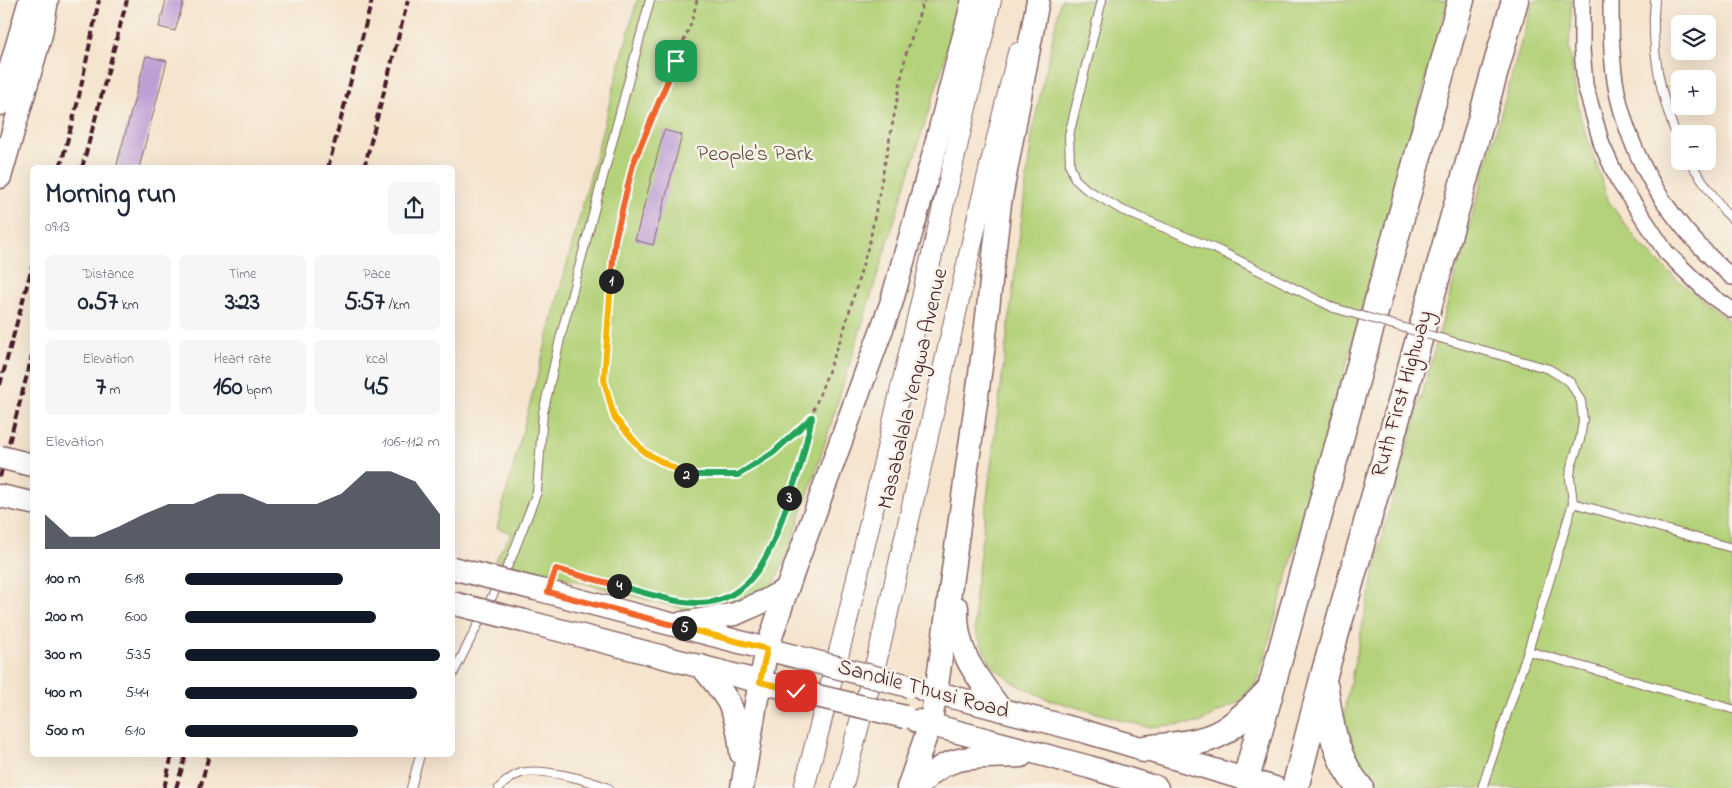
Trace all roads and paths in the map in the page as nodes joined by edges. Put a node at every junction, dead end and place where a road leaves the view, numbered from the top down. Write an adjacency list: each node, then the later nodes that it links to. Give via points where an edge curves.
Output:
1 (30, 0): 16 (main road)
2 (47, 0): 19 (main road)
3 (650, 0): 41 (lane, via 550,380 543,414 537,492 511,559)
4 (697, 0): 23 (path, via 692,21 633,164 615,240 604,380 614,417 644,452 686,475 738,475 773,453)
5 (924, 0): 23 (path, via 906,54 870,240 844,330)
6 (973, 0): 32 (main road, via 891,304)
7 (991, 0): 57 (main road, Masabalala Yengwa Avenue, via 848,618)
8 (1031, 0): 58 (main road, Masabalala Yengwa Avenue, via 978,216 880,647)
9 (1038, 0): 29 (main road, via 1000,203)
10 (1102, 0): 28 (lane, bridge, via 1069,134 1070,165 1075,179 1122,210 1238,260 1334,308 1549,369 1570,382 1581,401 1583,420 1571,467)
11 (1462, 0): 44 (highway)
12 (1515, 0): 42 (highway, Ruth First Highway)
13 (1582, 0): 22 (street, via 1585,85 1602,145 1618,180 1666,252 1710,295)
14 (1611, 0): 21 (street, via 1611,43 1617,92 1641,161 1660,198 1683,230)
15 (1655, 0): 17 (lane, via 1656,63)
16 (0, 104)
17 (1672, 125)
18 (1695, 170): 20 (lane)
19 (0, 177)
20 (1732, 219)
21 (1732, 277)
22 (1732, 310)
23 (812, 417): 34 (path, via 801,464 775,537 746,586)
24 (0, 457): 25 (main road, bridge)
25 (30, 464)
26 (0, 496): 27 (main road)
27 (30, 503)
28 (1573, 503): 30 (lane); 39 (lane)
29 (960, 517): 45 (main road); 47 (main road, via 958,636 964,655)
30 (1732, 548)
31 (455, 569): 33 (main road, Sandile Thusi Road, bridge)
32 (787, 589): 37 (main road, via 735,614); 38 (main road)
33 (542, 591): 35 (path, via 556,569 659,597); 37 (main road, Sandile Thusi Road)
34 (731, 595)
35 (698, 603)
36 (455, 605): 40 (main road, Sandile Thusi Road, bridge)
37 (671, 624): 38 (main road, Sandile Thusi Road)
38 (767, 649): 43 (main road); 45 (main road, Sandile Thusi Road, bridge)
39 (1528, 651): 46 (lane); 65 (lane)
40 (701, 666): 43 (main road, Sandile Thusi Road); 52 (main road, via 726,696 736,717)
41 (455, 670)
42 (1324, 675): 63 (highway, Ruth First Highway); 64 (highway, via 1331,728 1340,758)
43 (760, 682): 48 (main road, Sandile Thusi Road, bridge); 52 (main road)
44 (1271, 688): 49 (highway, via 1230,728 1214,736 1196,742); 53 (highway)
45 (936, 693): 47 (main road, Sandile Thusi Road); 48 (main road)
46 (1732, 709)
47 (1001, 710): 49 (main road, Sandile Thusi Road)
48 (930, 724): 50 (main road, Sandile Thusi Road); 59 (main road)
49 (1144, 749): 53 (main road, Sandile Thusi Road)
50 (1044, 755): 60 (main road, via 954,761 935,770); 61 (main road, Sandile Thusi Road)
51 (419, 757): 54 (lane)
52 (742, 784)
53 (1244, 784): 62 (main road, Sandile Thusi Road)
54 (411, 788)
55 (499, 788): 56 (lane, via 506,780 537,771 592,781)
56 (608, 788)
57 (804, 788)
58 (842, 788)
59 (908, 788)
60 (918, 788)
61 (1155, 788)
62 (1275, 788)
63 (1295, 788)
64 (1360, 788)
65 (1482, 788)

